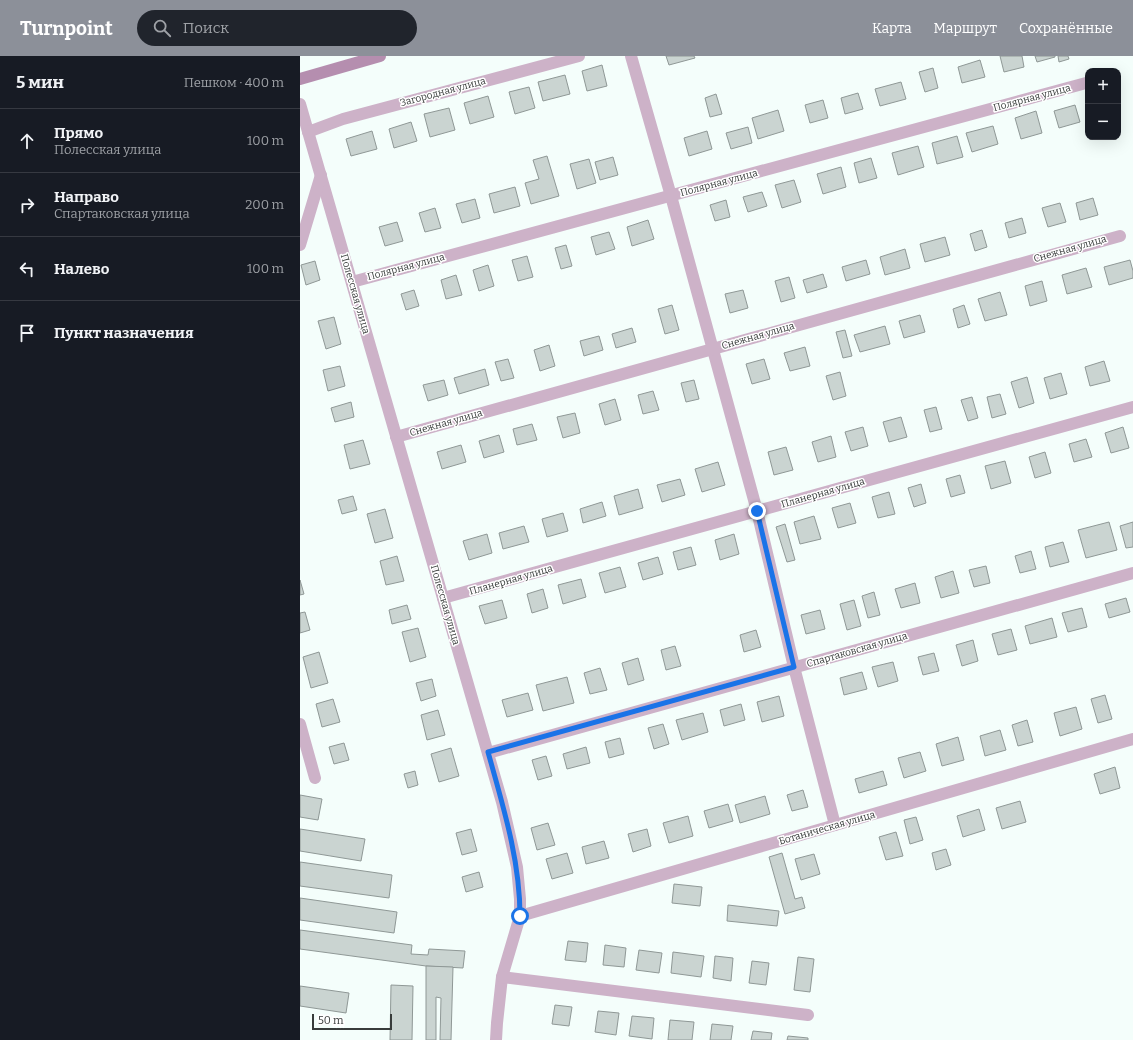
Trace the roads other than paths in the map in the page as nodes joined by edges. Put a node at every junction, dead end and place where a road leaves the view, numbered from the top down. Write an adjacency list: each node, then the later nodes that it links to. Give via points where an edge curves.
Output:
1 (380, 56): 4 (main road)
2 (579, 56): 7 (street, Загородная улица, via 343,119)
3 (631, 56): 9 (street)
4 (300, 79)
5 (1085, 83): 9 (street, Полярная улица)
6 (300, 104): 7 (street, Полесская улица)
7 (308, 132): 8 (street, Полесская улица)
8 (320, 175): 11 (street); 12 (street, Полесская улица)
9 (671, 196): 12 (street, Полярная улица); 13 (street)
10 (1120, 236): 13 (street, Снежная улица)
11 (300, 245)
12 (352, 282): 15 (street, Полесская улица)
13 (712, 349): 15 (street, Снежная улица); 16 (street)
14 (1133, 407): 16 (street, Планерная улица)
15 (396, 437): 18 (street, Полесская улица)
16 (757, 511): 18 (street, Планерная улица); 19 (street)
17 (1133, 573): 19 (street, Спартаковская улица)
18 (443, 598): 22 (street, Полесская улица)
19 (794, 667): 22 (street, Спартаковская улица); 24 (street)
20 (300, 724): 23 (street)
21 (1133, 739): 24 (street, Ботаническая улица)
22 (488, 752): 25 (street, Полесская улица, via 516,867)
23 (315, 778)
24 (835, 825): 25 (street, Ботаническая улица)
25 (520, 916): 26 (street, Полесская улица)
26 (502, 977): 27 (street); 28 (street, Полесская улица)
27 (808, 1015)
28 (496, 1040)

